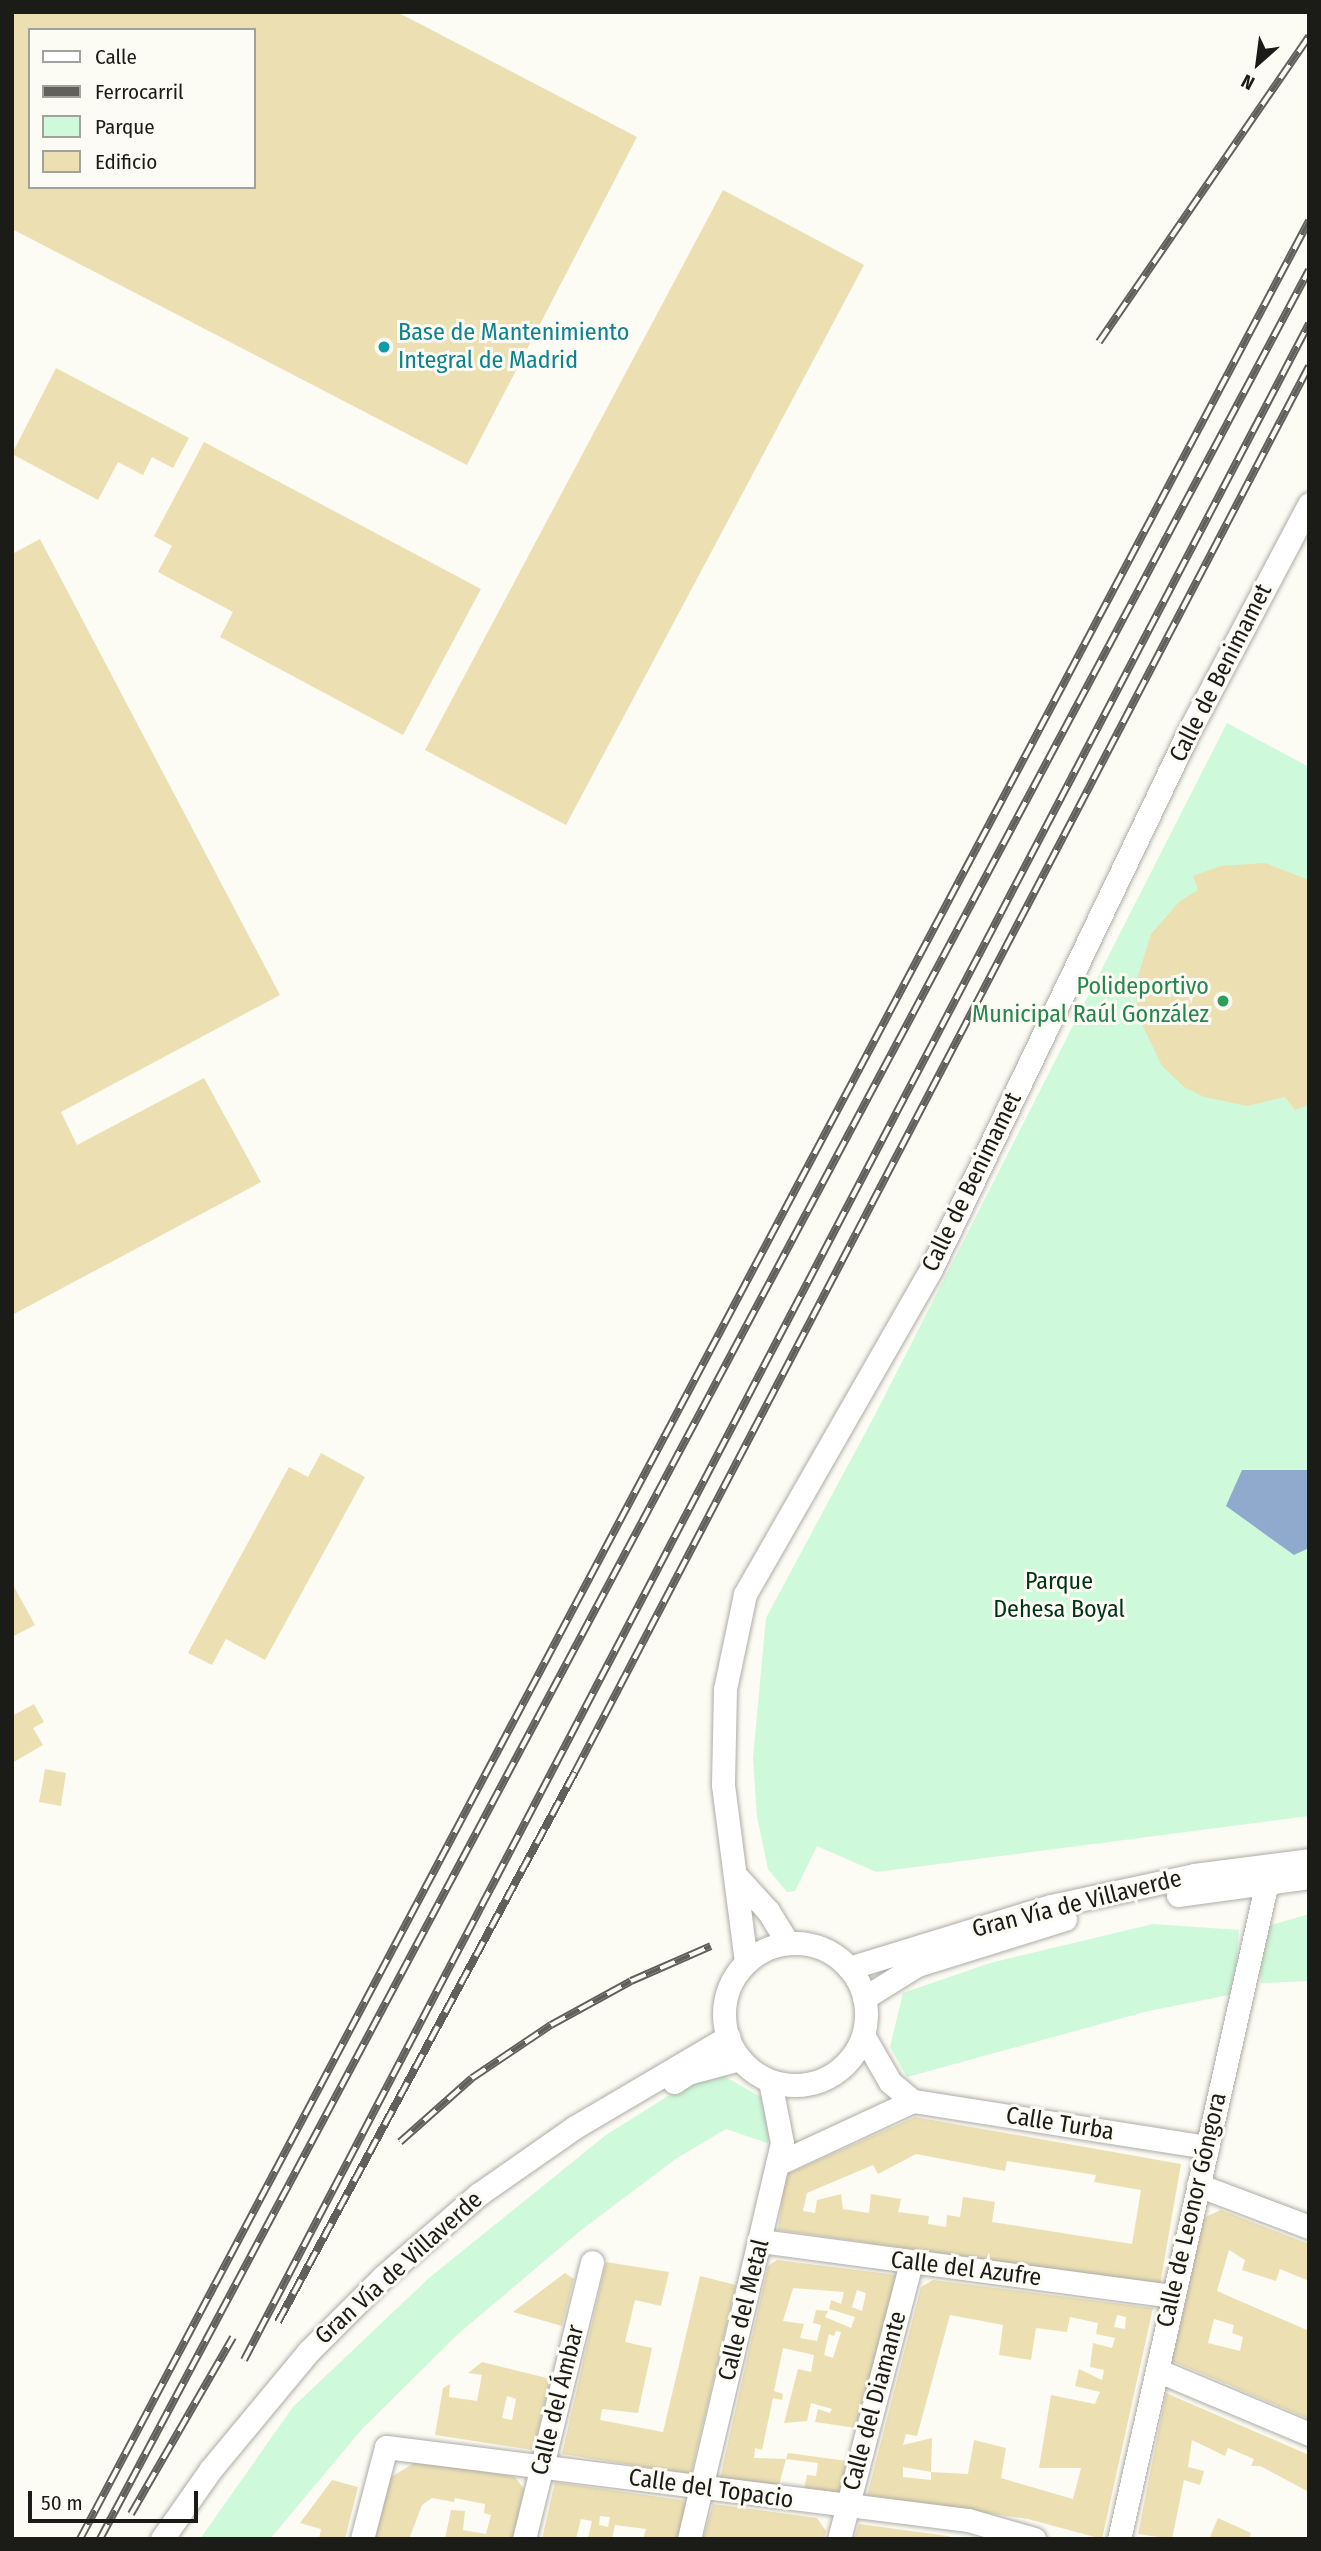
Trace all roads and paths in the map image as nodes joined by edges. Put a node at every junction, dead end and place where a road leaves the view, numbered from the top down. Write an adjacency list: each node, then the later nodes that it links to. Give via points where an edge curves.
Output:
1 (1309, 504): 4 (street, Calle de Benimamet, via 1188,733 931,1269 745,1594 724,1703 723,1784)
2 (1309, 1860): 8 (street, Gran Vía de Villaverde, via 1194,1875 1051,1906)
3 (1309, 1877): 5 (street, Gran Vía de Villaverde)
4 (738, 1878): 6 (street, via 768,1911); 7 (street, Calle de Benimamet, via 738,1924)
5 (1266, 1882): 9 (street, Gran Vía de Villaverde, via 1196,1891 1053,1922 918,1965); 15 (street, Calle de Leonor Góngora)
6 (788, 1944): 7 (street, via 765,1950); 8 (street, via 811,1945 832,1953)
7 (746, 1962): 11 (street, via 726,1997)
8 (849, 1968): 9 (street)
9 (864, 1998): 10 (street)
10 (863, 2035): 13 (street, via 853,2056 826,2077 793,2085); 14 (street, via 890,2082)
11 (728, 2038): 12 (street); 29 (street, Gran Vía de Villaverde, via 565,2134 479,2194 384,2276 308,2352 211,2469)
12 (740, 2059): 13 (street); 30 (street, Gran Vía de Villaverde, via 688,2073 487,2199 387,2282 313,2357)
13 (770, 2081): 16 (street, Calle del Metal, via 782,2132)
14 (913, 2101): 15 (street, Calle Turba); 16 (street)
15 (1207, 2147): 17 (street, Calle de Leonor Góngora)
16 (777, 2164): 19 (street, Calle del Metal)
17 (1198, 2185): 18 (street); 22 (street, Calle de Leonor Góngora)
18 (1309, 2227)
19 (761, 2241): 21 (street, Calle del Azufre); 26 (street, Calle del Metal)
20 (593, 2262): 25 (street, Calle del Ámbar)
21 (911, 2262): 22 (street, Calle del Azufre); 27 (street, Calle del Diamante)
22 (1171, 2296): 23 (street, Calle de Leonor Góngora)
23 (1157, 2370): 24 (street); 36 (street, Calle de Leonor Góngora)
24 (1309, 2434)
25 (541, 2466): 26 (street, Calle del Topacio); 31 (street, Calle del Topacio, via 386,2447); 32 (street, Calle del Ámbar)
26 (701, 2487): 27 (street, Calle del Topacio); 33 (street, Calle del Metal)
27 (847, 2507): 28 (street, Calle del Topacio); 34 (street, Calle del Diamante)
28 (966, 2530): 35 (street, Calle del Topacio)
29 (162, 2539)
30 (178, 2539)
31 (362, 2539)
32 (524, 2539)
33 (689, 2539)
34 (839, 2539)
35 (1034, 2539)
36 (1119, 2539)

